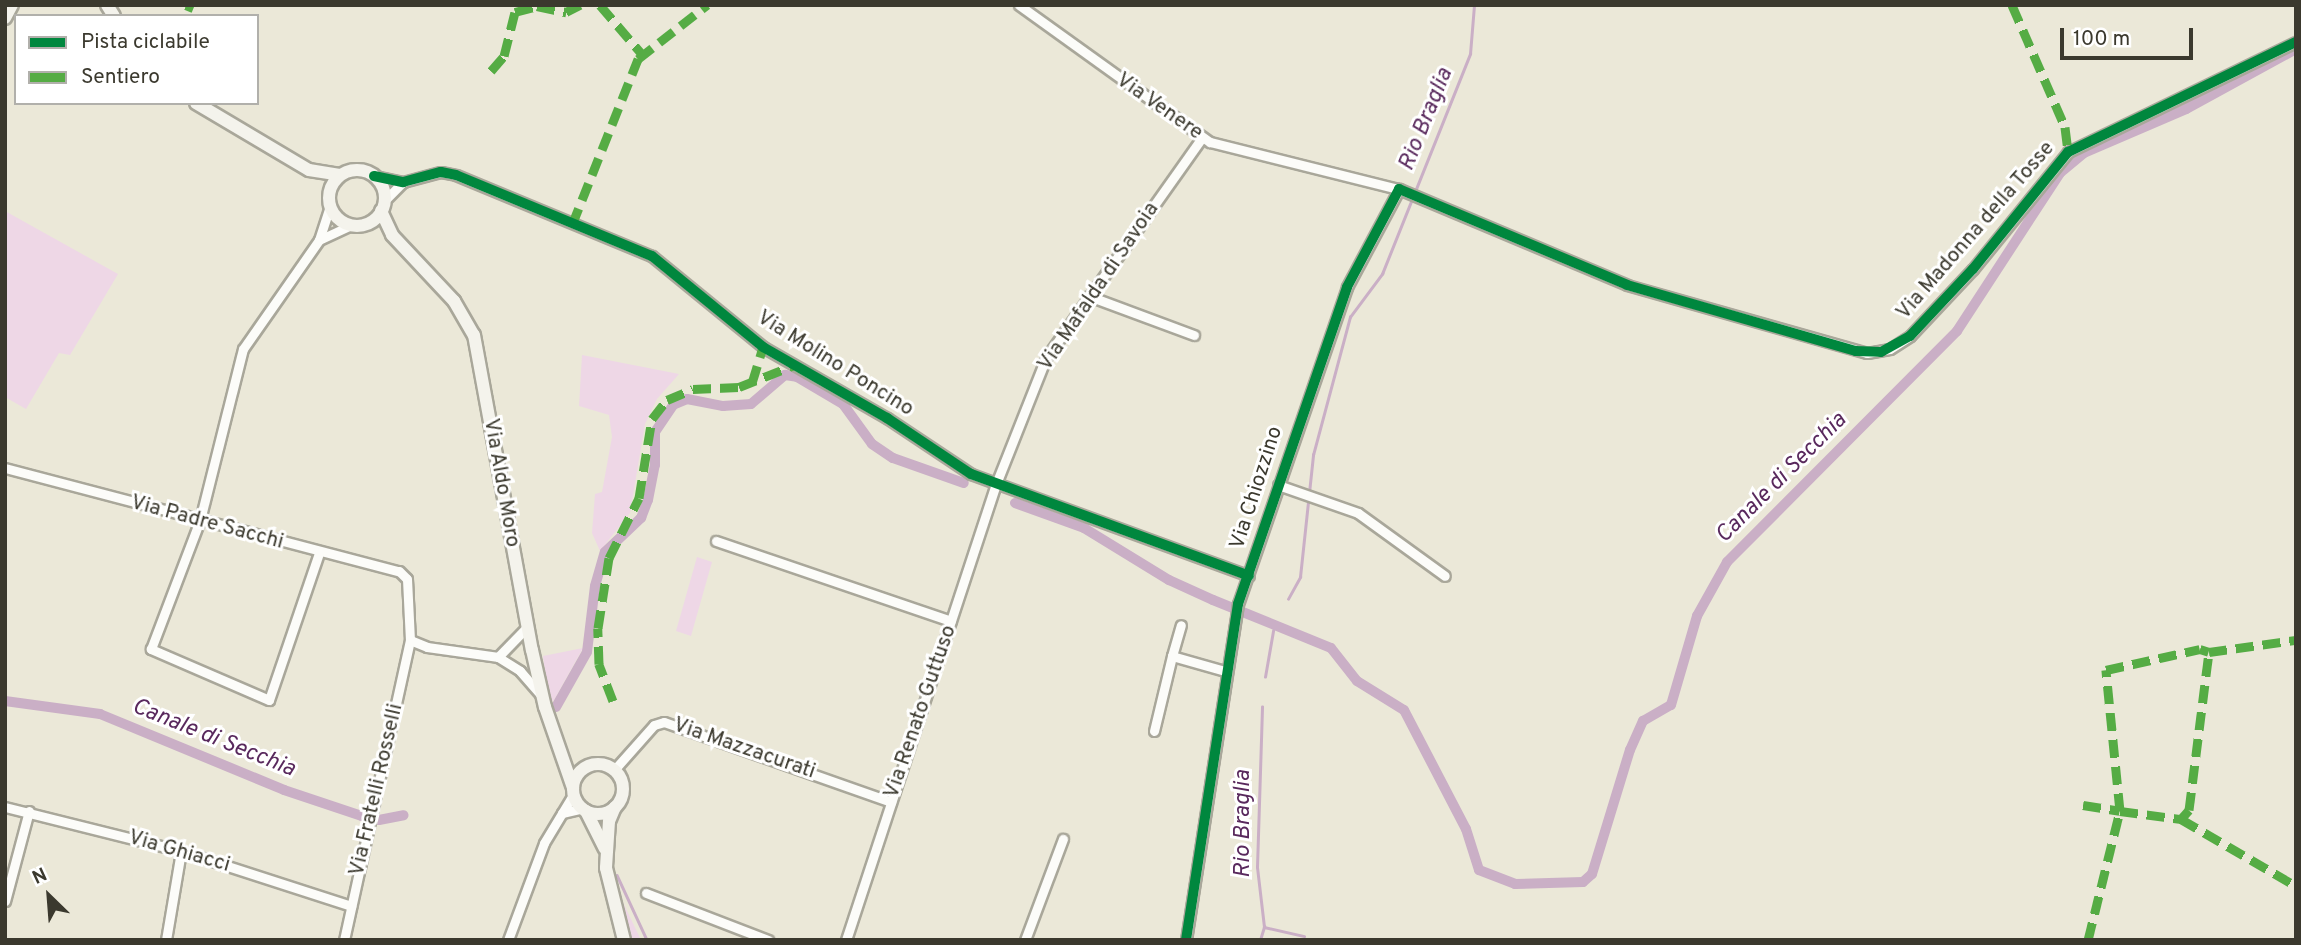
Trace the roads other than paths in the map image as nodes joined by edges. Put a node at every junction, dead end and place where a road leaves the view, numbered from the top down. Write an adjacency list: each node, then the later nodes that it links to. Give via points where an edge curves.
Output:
1 (12, 5): 3 (main road)
2 (1018, 5): 6 (street, Via Venere)
3 (5, 18)
4 (2296, 41): 11 (street, Via Madonna della Tosse, via 2068,152 1946,298 1910,336 1881,352 1856,351 1627,285)
5 (199, 105): 7 (main road)
6 (1202, 138): 11 (street, Via Venere); 17 (street, Via Mafalda di Savoia)
7 (309, 170): 8 (main road); 12 (main road)
8 (340, 175): 9 (main road, via 361,170); 12 (main road)
9 (374, 176): 10 (street, Via Molino Poncino); 13 (main road, via 383,187)
10 (403, 182): 13 (street); 20 (street, Via Molino Poncino, via 441,172 456,175 652,256 763,346 971,474)
11 (1402, 191): 21 (street, Via Chiozzino, via 1347,287)
12 (329, 202): 14 (main road, via 338,219); 16 (street)
13 (383, 206): 14 (main road); 15 (main road, Via Aldo Moro)
14 (356, 225): 15 (main road); 16 (street)
15 (392, 235): 30 (main road, Via Aldo Moro, via 454,301 474,335)
16 (319, 240): 22 (street, via 243,349)
17 (1089, 296): 18 (street); 20 (street, Via Mafalda di Savoia, via 1046,358)
18 (1194, 335)
19 (5, 468): 22 (street, Via Padre Sacchi)
20 (996, 484): 25 (street, Via Molino Poncino); 28 (street, Via Renato Guttuso)
21 (1278, 485): 25 (street, Via Chiozzino); 26 (street, Via Chiozzino, via 1384,527)
22 (200, 520): 24 (street, Via Padre Sacchi); 24 (street, via 150,649 268,700)
23 (716, 541): 28 (street)
24 (319, 553): 27 (street, Via Padre Sacchi, via 400,571)
25 (1249, 576): 34 (street, Via Chiozzino, via 1237,609)
26 (1445, 576)
27 (407, 579): 31 (street, Via Fratelli Rosselli)
28 (951, 621): 41 (street, Via Renato Guttuso)
29 (1181, 625): 32 (street)
30 (527, 626): 33 (street); 35 (main road, Via Aldo Moro)
31 (410, 640): 33 (street); 52 (street, Via Fratelli Rosselli)
32 (1172, 656): 34 (street); 36 (street)
33 (498, 657): 35 (street, via 520,671)
34 (1225, 671): 60 (street, Via Chiozzino)
35 (544, 702): 37 (main road, Via Aldo Moro)
36 (1154, 731)
37 (563, 757): 38 (main road); 40 (main road, Via Aldo Moro)
38 (583, 768): 39 (main road, via 599,764); 40 (main road)
39 (614, 769): 41 (street, Via Mazzacurati, via 654,724 664,722); 43 (main road, via 622,784)
40 (573, 791): 44 (main road); 46 (street)
41 (891, 802): 58 (street, Via Renato Guttuso)
42 (5, 807): 45 (street, Via Ghiacci)
43 (615, 807): 44 (main road, via 600,814); 48 (main road)
44 (584, 810): 46 (street); 48 (main road)
45 (29, 811): 49 (street, Via Ghiacci); 51 (street)
46 (560, 814): 55 (street, via 544,843)
47 (1063, 839): 59 (street)
48 (606, 849): 56 (main road, via 608,878)
49 (181, 851): 52 (street, Via Ghiacci); 53 (street)
50 (646, 892): 57 (street)
51 (5, 901)
52 (351, 906): 54 (street, Via Fratelli Rosselli)
53 (166, 940)
54 (344, 940)
55 (508, 940)
56 (624, 940)
57 (768, 940)
58 (846, 940)
59 (1025, 940)
60 (1186, 940)

